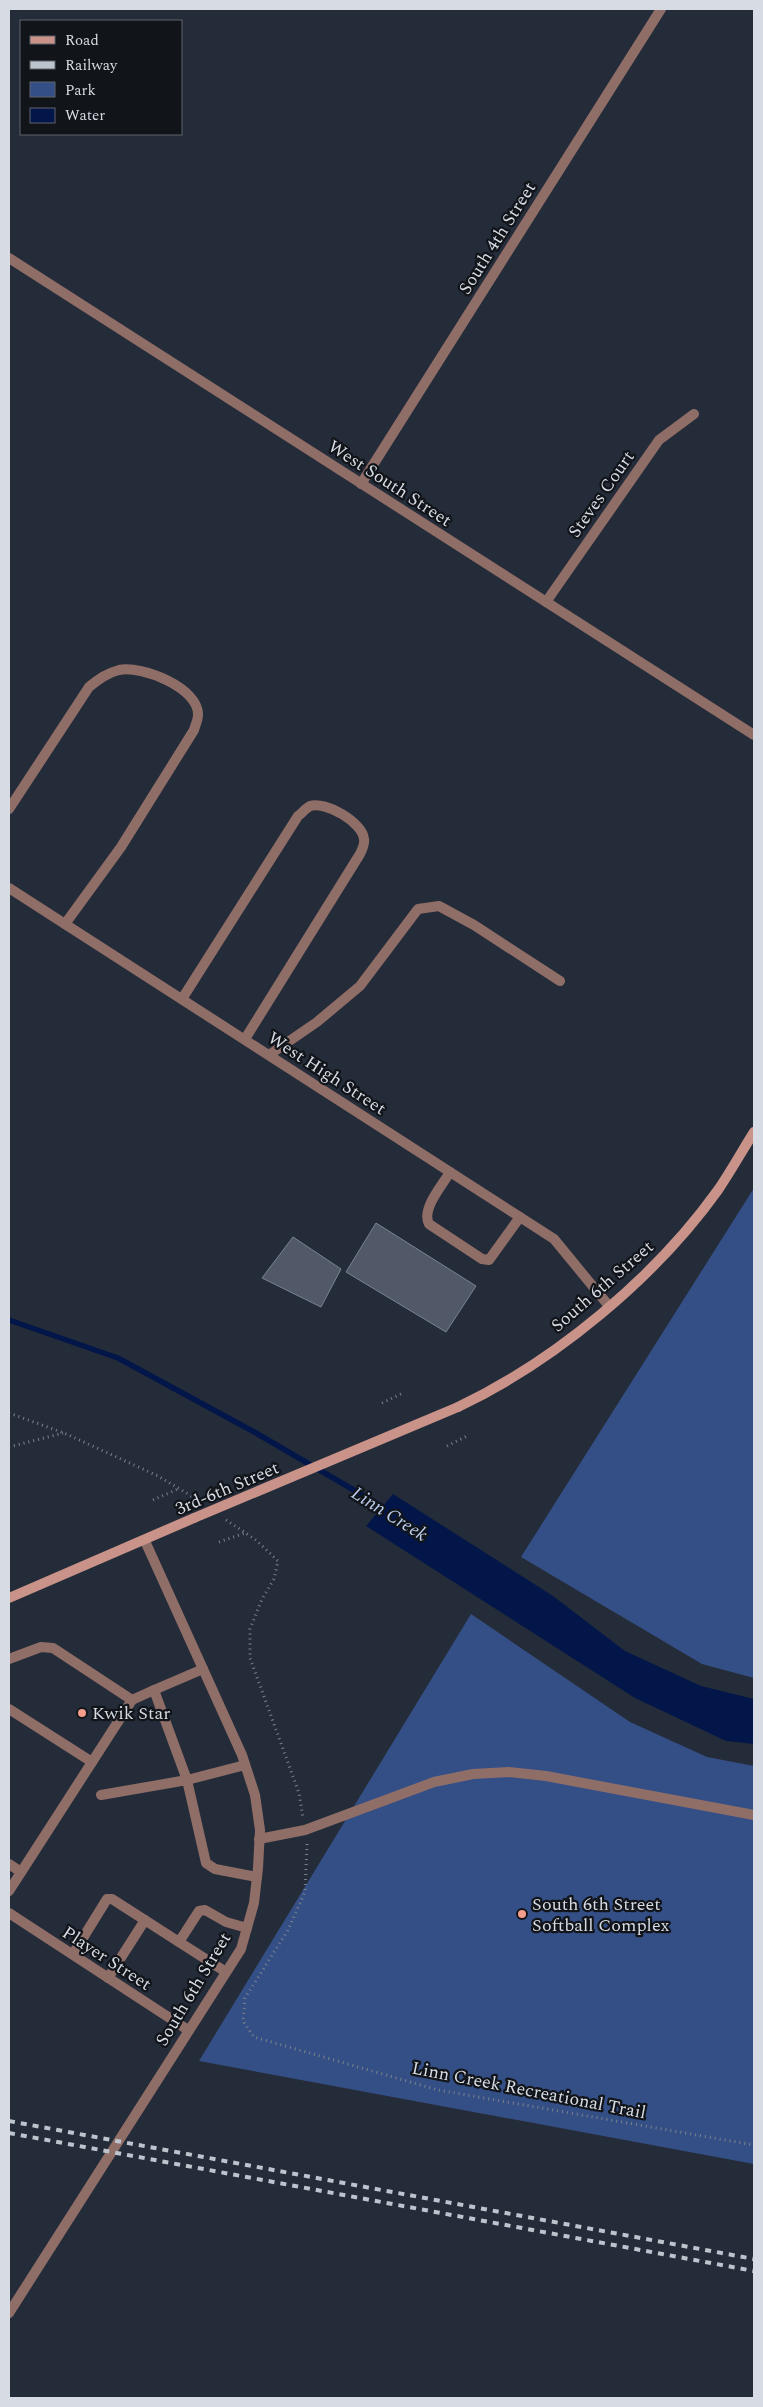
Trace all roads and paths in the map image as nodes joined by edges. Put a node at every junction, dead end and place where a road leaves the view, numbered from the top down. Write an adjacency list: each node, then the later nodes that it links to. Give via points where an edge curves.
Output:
1 (661, 9): 4 (street, South 4th Street)
2 (9, 258): 4 (street, West South Street)
3 (694, 414): 5 (street, Steves Court, via 658,440)
4 (361, 484): 5 (street, West South Street)
5 (546, 602): 6 (street, West South Street)
6 (754, 735)
7 (9, 809): 9 (street, via 89,687 102,676 122,670 154,674 178,686 193,699 198,714 194,730 121,847)
8 (9, 888): 9 (street, West High Street)
9 (65, 924): 11 (street, West High Street)
10 (560, 981): 13 (street, via 439,906 418,910 360,986 317,1022)
11 (182, 999): 12 (street, West High Street); 12 (street, via 298,816 310,806 323,806 348,818 362,830 365,840 360,854)
12 (245, 1039): 13 (street, West High Street)
13 (269, 1055): 15 (street, West High Street)
14 (754, 1132): 17 (main road, South 6th Street, via 699,1212 662,1256)
15 (450, 1172): 16 (street, West High Street); 16 (street, via 427,1210 426,1218 429,1224 482,1259 489,1260 494,1255)
16 (520, 1217): 17 (street, West High Street, via 554,1239)
17 (609, 1306): 20 (main road, South 6th Street, via 552,1351 482,1396)
18 (403, 1393): 19 (path)
19 (382, 1403)
20 (458, 1407): 31 (main road, 3rd-6th Street, bridge)
21 (9, 1413): 22 (path)
22 (64, 1433): 25 (path); 26 (path)
23 (467, 1436): 24 (path)
24 (447, 1446)
25 (9, 1447)
26 (179, 1488): 27 (path); 28 (path)
27 (153, 1500)
28 (201, 1502)
29 (223, 1518): 30 (path, Linn Creek Recreational Trail)
30 (245, 1533): 32 (path); 44 (path, Linn Creek Recreational Trail, via 278,1561 274,1579 250,1629 250,1658 299,1792)
31 (145, 1541): 33 (main road, 3rd-6th Street); 35 (street, South 6th Street)
32 (219, 1542)
33 (9, 1598)
34 (9, 1659): 37 (street, via 41,1647 53,1648)
35 (203, 1668): 36 (street); 40 (street, South 6th Street)
36 (154, 1690): 37 (street); 41 (street)
37 (132, 1700): 39 (street)
38 (9, 1709): 39 (street)
39 (92, 1762): 47 (street)
40 (245, 1765): 41 (street); 45 (street, South 6th Street, via 255,1795)
41 (187, 1780): 42 (street); 48 (street, via 206,1864)
42 (101, 1795)
43 (754, 1815): 44 (street, via 509,1772 473,1774 434,1782)
44 (305, 1830): 45 (street); 58 (path, Linn Creek Recreational Trail, via 308,1849 305,1892 288,1930 246,1998 243,2021 254,2037 438,2090)
45 (259, 1839): 48 (street, South 6th Street)
46 (9, 1864): 47 (street)
47 (21, 1872): 49 (street)
48 (257, 1878): 52 (street, South 6th Street)
49 (9, 1891)
50 (9, 1913): 54 (street, Player Street)
51 (144, 1920): 53 (street); 54 (street, via 107,1899); 56 (street)
52 (247, 1928): 53 (street, via 226,1922 205,1910 199,1912); 55 (street, South 6th Street, via 241,1949)
53 (179, 1942): 55 (street)
54 (73, 1954): 56 (street, Player Street)
55 (226, 1972): 57 (street, South 6th Street)
56 (108, 1978): 57 (street, Player Street)
57 (188, 2030): 59 (street, South 6th Street)
58 (754, 2145)
59 (9, 2313)

